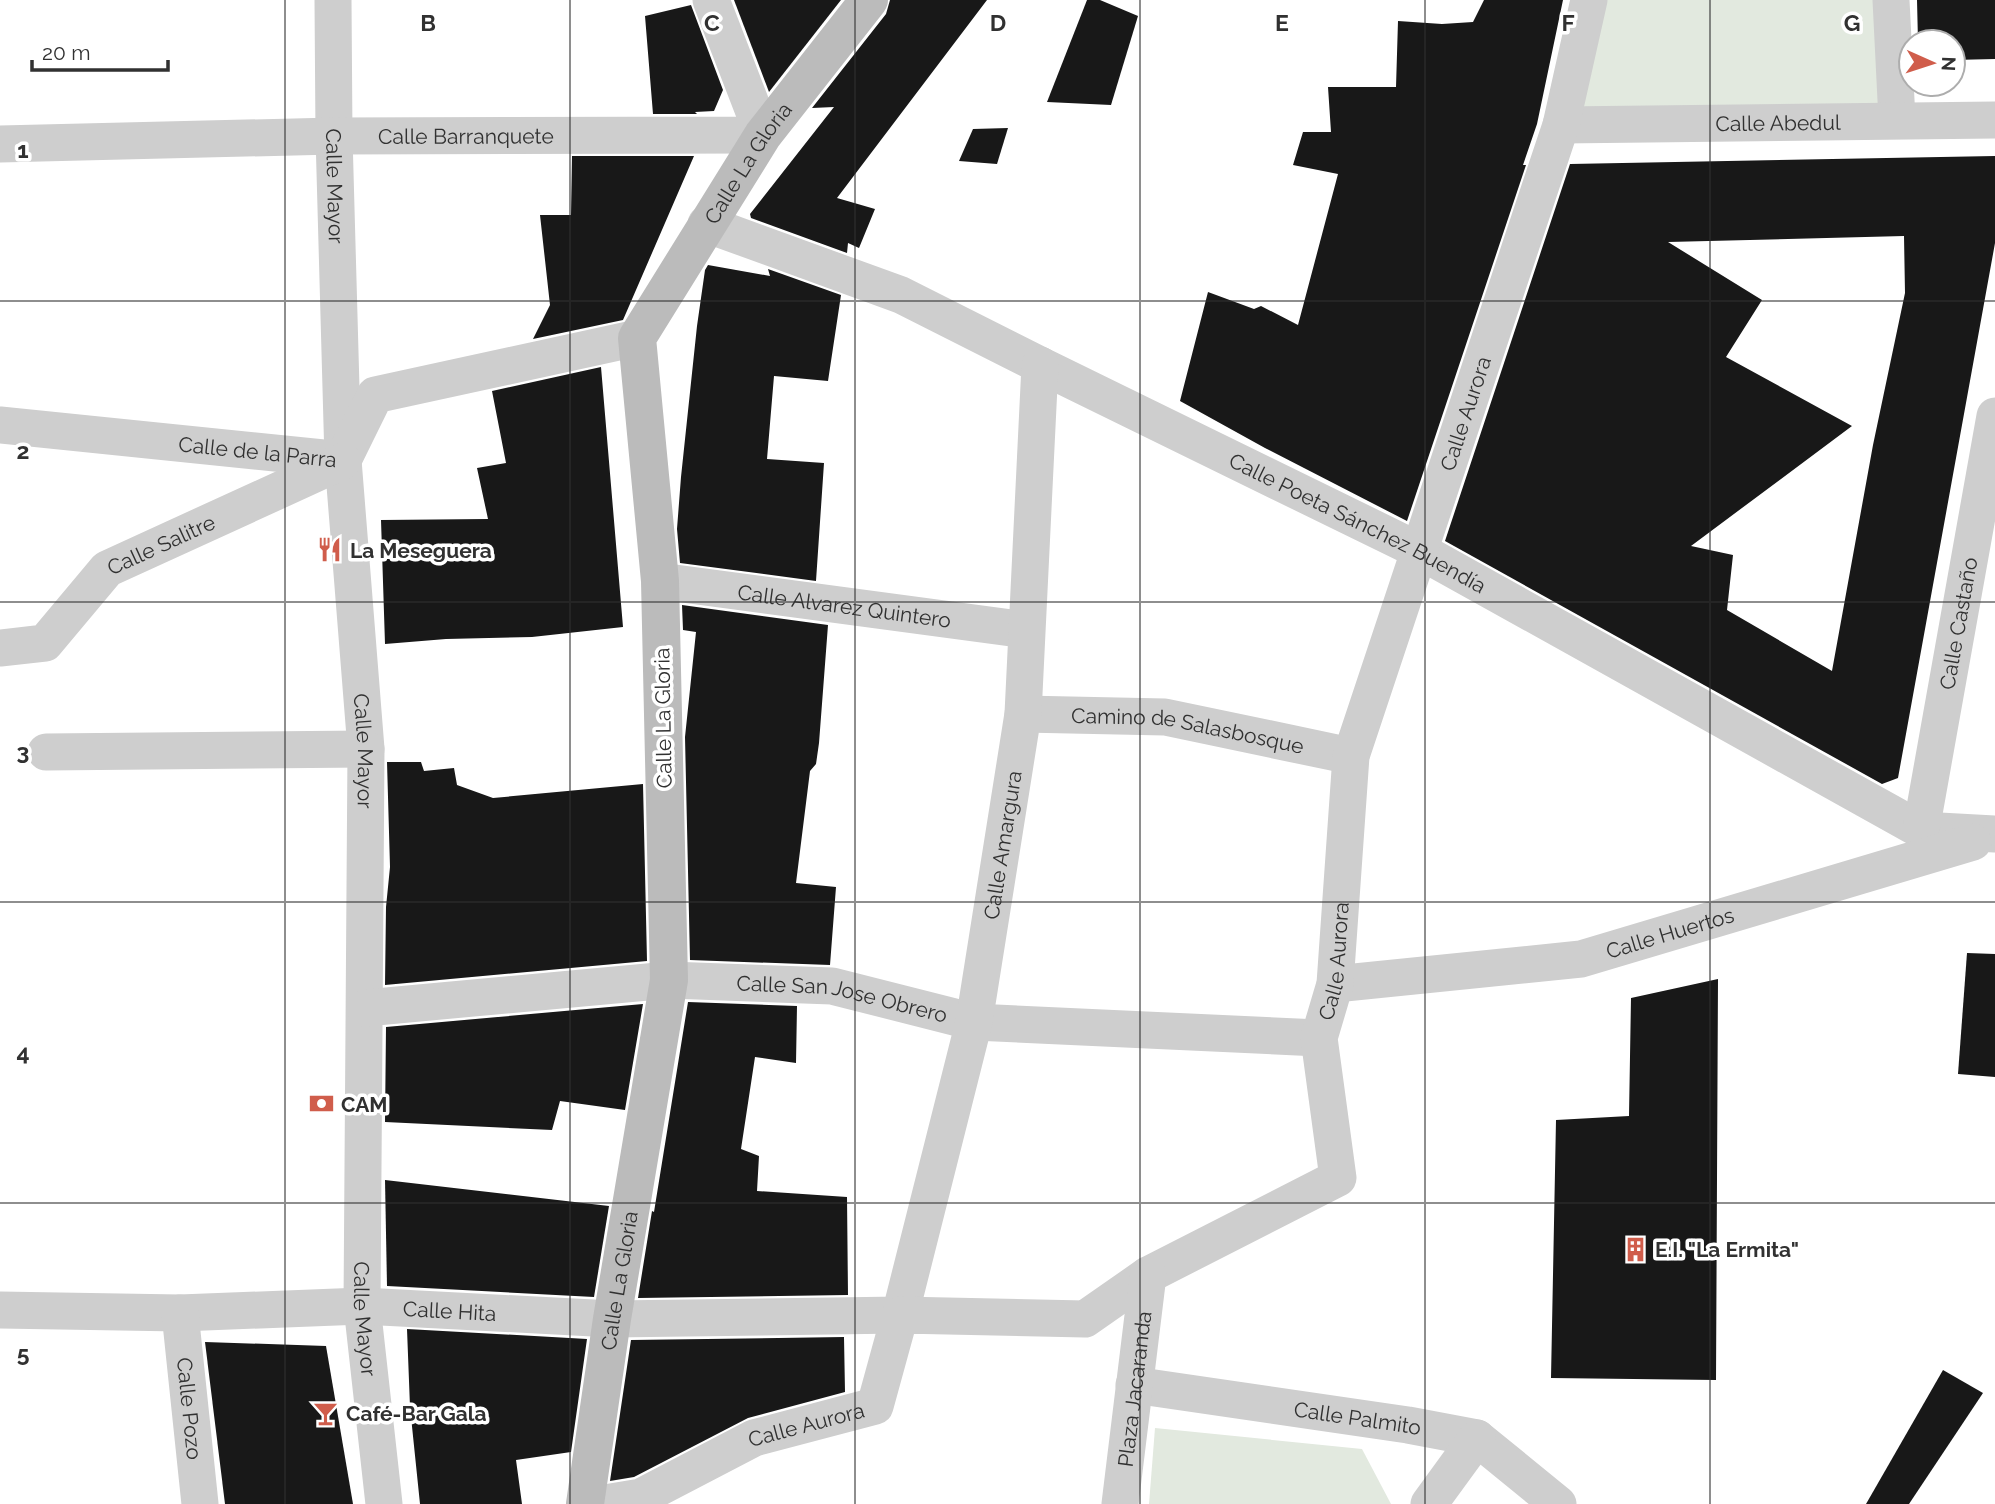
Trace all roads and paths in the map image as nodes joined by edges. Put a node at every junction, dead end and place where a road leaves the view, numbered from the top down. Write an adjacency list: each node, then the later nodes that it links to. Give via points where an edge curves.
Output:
1 (333, 0): 10 (street, Calle Mayor)
2 (711, 0): 9 (street)
3 (869, 0): 9 (main road, Calle La Gloria)
4 (1589, 0): 8 (street, Calle Aurora)
5 (1891, 0): 6 (street)
6 (1897, 120): 7 (street, Calle Abedul); 8 (street, Calle Abedul)
7 (1995, 120)
8 (1561, 125): 18 (street, Calle Aurora)
9 (763, 135): 10 (street, Calle Barranquete); 12 (main road, Calle La Gloria)
10 (334, 136): 11 (street, Calle Barranquete); 17 (street, Calle Mayor)
11 (0, 144)
12 (706, 224): 13 (main road, Calle La Gloria); 14 (street, Calle Poeta Sánchez Buendía, via 901,295)
13 (637, 338): 17 (street, Calle de la Parra, via 375,395); 19 (main road, Calle La Gloria)
14 (1040, 365): 18 (street, Calle Poeta Sánchez Buendía); 20 (street, Calle Amargura)
15 (1995, 416): 26 (street, Calle Castaño)
16 (0, 425): 17 (street, Calle de la Parra)
17 (343, 460): 21 (street, Calle Salitre, via 107,569 45,643); 23 (street, Calle Mayor)
18 (1420, 551): 25 (street, Calle Aurora); 26 (street, Calle Poeta Sánchez Buendía)
19 (660, 581): 20 (street, Calle Alvarez Quintero); 28 (main road, Calle La Gloria)
20 (1026, 630): 22 (street, Calle Amargura)
21 (0, 648)
22 (1023, 715): 25 (street, Camino de Salasbosque, via 1165,717); 31 (street, Calle Amargura)
23 (366, 749): 24 (street); 30 (street, Calle Mayor)
24 (46, 752)
25 (1350, 756): 29 (street, Calle Aurora)
26 (1921, 830): 27 (street, Calle Poeta Sánchez Buendía)
27 (1995, 835): 29 (street, Calle Huertos, via 1581,959)
28 (669, 980): 30 (street, Calle San Jose Obrero); 31 (street, Calle San Jose Obrero, via 832,986); 38 (main road, Calle La Gloria)
29 (1335, 984): 32 (street, Calle Aurora)
30 (365, 1008): 34 (street, Calle Mayor)
31 (974, 1022): 32 (street, Calle San Jose Obrero); 37 (street, Calle Amargura)
32 (1319, 1038): 33 (street, Calle Aurora, via 1338,1178)
33 (1148, 1275): 37 (street, Calle Aurora, via 1085,1320); 39 (street, Plaza Jacaranda)
34 (362, 1306): 36 (street, Calle Hita); 38 (street, Calle Hita); 42 (street, Calle Mayor)
35 (0, 1310): 36 (street, Calle Hita)
36 (180, 1312): 41 (street, Calle Pozo)
37 (900, 1315): 38 (street, Calle Hita); 44 (street, Calle Aurora, via 875,1406 754,1438 641,1497)
38 (612, 1320): 43 (main road, Calle La Gloria)
39 (1134, 1385): 40 (street, Calle Palmito); 45 (street, Plaza Jacaranda)
40 (1477, 1438): 46 (street); 47 (street, Calle Palmito)
41 (200, 1504)
42 (384, 1504)
43 (585, 1504)
44 (599, 1504)
45 (1120, 1504)
46 (1429, 1504)
47 (1558, 1504)

